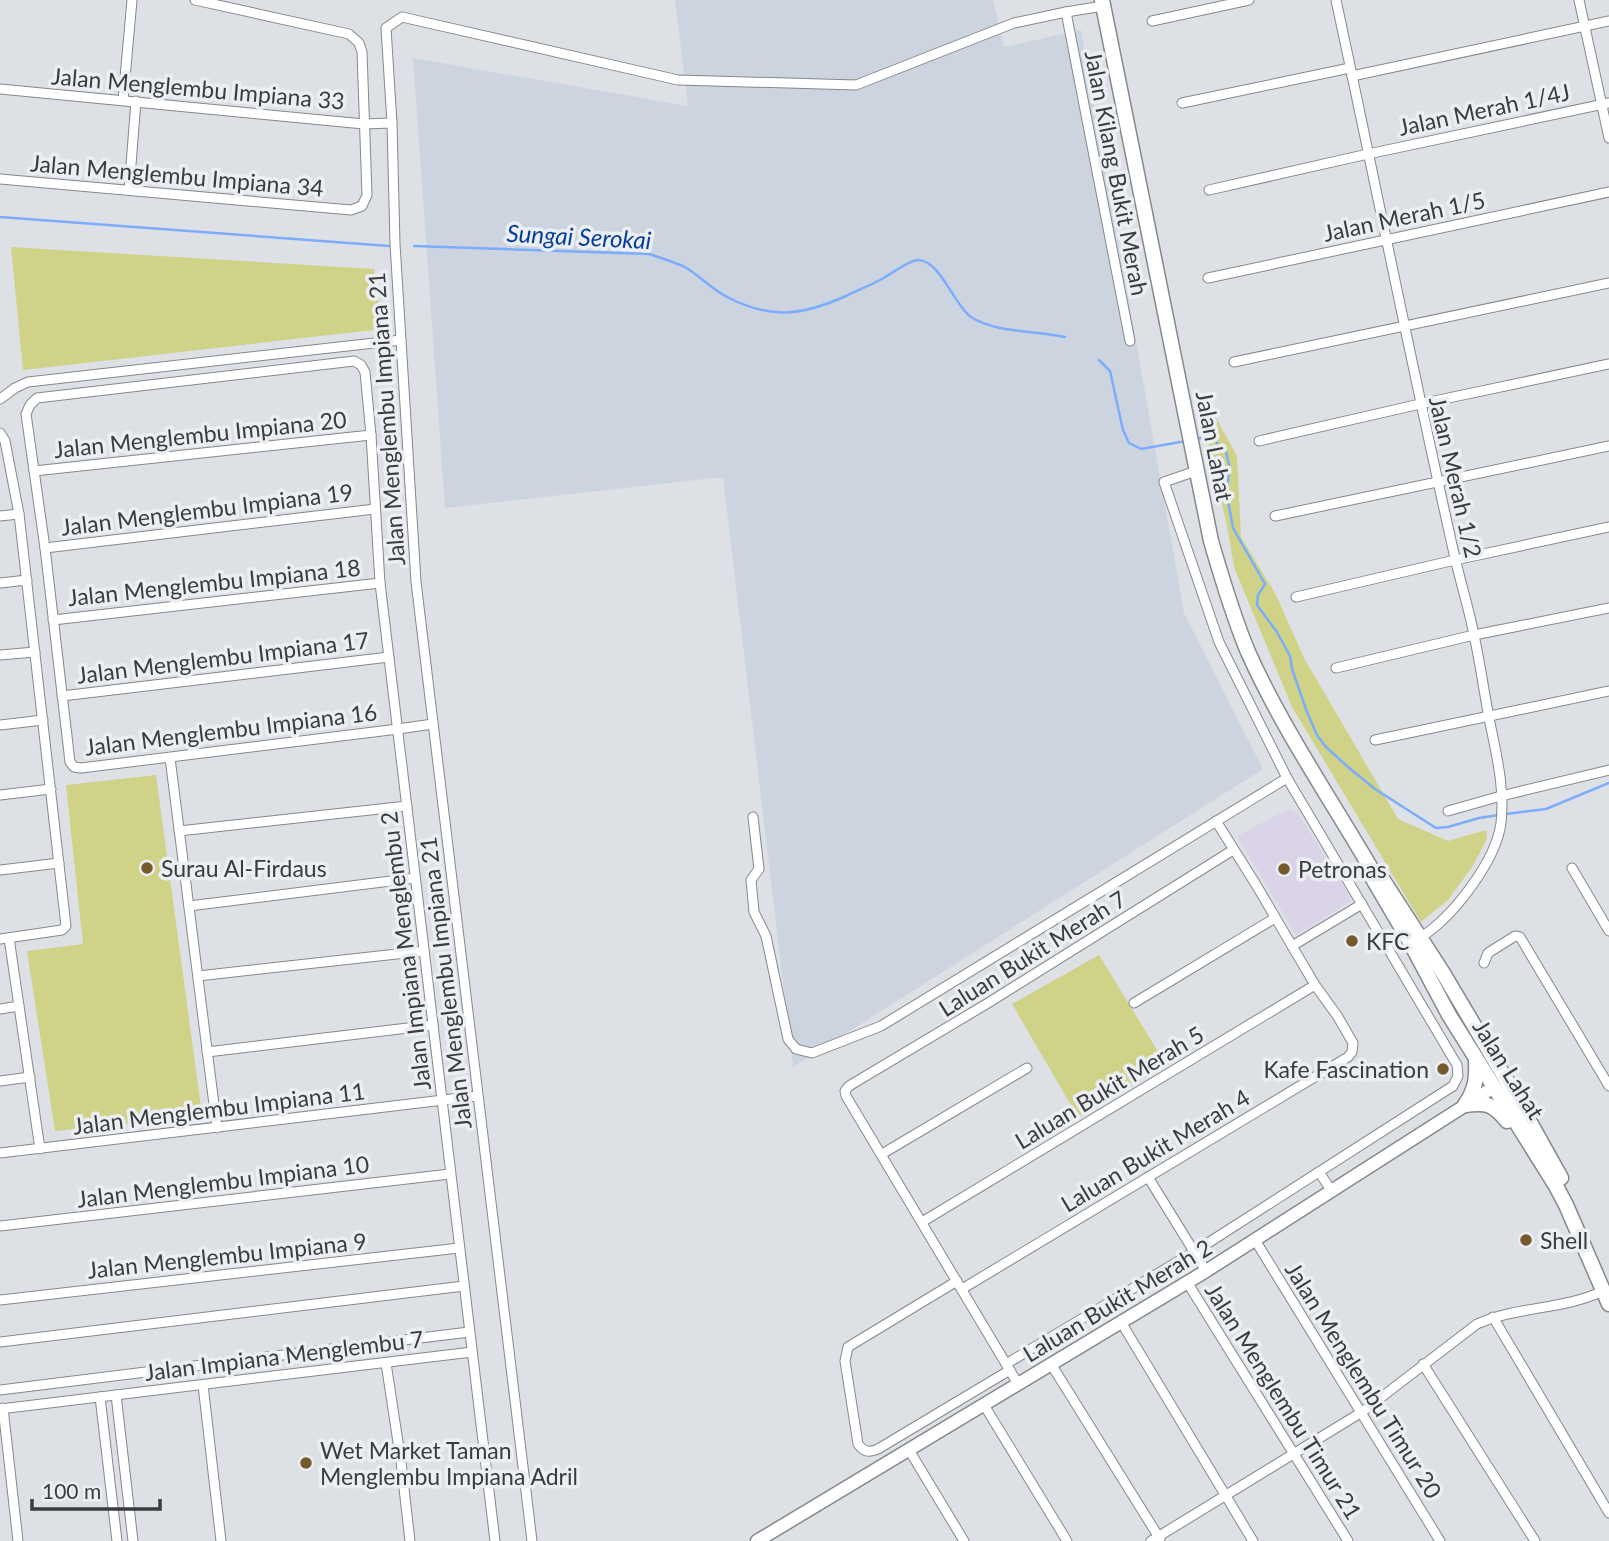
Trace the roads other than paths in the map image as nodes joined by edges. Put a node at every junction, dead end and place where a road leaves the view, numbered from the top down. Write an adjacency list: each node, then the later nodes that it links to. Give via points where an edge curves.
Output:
1 (132, 0): 13 (street)
2 (195, 0): 18 (street, via 349,34 362,52)
3 (1250, 0): 8 (street)
4 (1336, 0): 11 (street, Jalan Merah 1/2)
5 (1579, 0): 10 (street)
6 (1103, 3): 7 (street, Jalan Menglembu Impiana 21); 41 (main road, Jalan Lahat)
7 (1066, 12): 17 (street, Jalan Menglembu Impiana 21, via 1014,23 856,85 678,80 402,17 386,28); 30 (street, Jalan Kilang Bukit Merah)
8 (1152, 21)
9 (1609, 21): 10 (street)
10 (1585, 27): 11 (street); 16 (street)
11 (1351, 72): 15 (street); 20 (street, Jalan Merah 1/2)
12 (0, 89): 13 (street, Jalan Menglembu Impiana 33)
13 (123, 100): 14 (street, Jalan Menglembu Impiana 33)
14 (136, 101): 18 (street, Jalan Menglembu Impiana 33); 22 (street)
15 (1182, 103)
16 (1605, 103): 19 (street); 20 (street, Jalan Merah 1/4J)
17 (392, 123): 18 (street, Jalan Menglembu Impiana 33); 29 (street, Jalan Menglembu Impiana 21)
18 (365, 124): 22 (street, Jalan Menglembu Impiana 34, via 367,195 362,206 351,210)
19 (1609, 138)
20 (1368, 154): 23 (street, Jalan Merah 1/4J); 25 (street, Jalan Merah 1/2)
21 (0, 179): 22 (street, Jalan Menglembu Impiana 34)
22 (129, 190)
23 (1209, 190)
24 (1609, 192): 25 (street, Jalan Merah 1/5)
25 (1387, 239): 26 (street, Jalan Merah 1/5); 28 (street, Jalan Merah 1/2)
26 (1208, 278)
27 (1609, 283): 28 (street)
28 (1404, 326): 32 (street); 35 (street, Jalan Merah 1/2)
29 (401, 340): 34 (street, via 28,382); 65 (street, Jalan Menglembu Impiana 21, via 416,582)
30 (1130, 341)
31 (354, 360): 37 (street, Jalan Impiana Menglembu 2, via 365,372); 40 (street, Jalan Menglembu Impiana 21, via 37,398 26,414)
32 (1234, 362)
33 (1609, 364): 35 (street)
34 (0, 399)
35 (1420, 404): 38 (street); 42 (street, Jalan Merah 1/2)
36 (0, 433): 44 (street)
37 (371, 435): 40 (street, Jalan Menglembu Impiana 20); 43 (street, Jalan Impiana Menglembu 2)
38 (1259, 441)
39 (1609, 446): 42 (street)
40 (34, 471): 48 (street)
41 (1196, 471): 71 (street, via 1164,482 1219,642); 84 (main road, Jalan Lahat, via 1211,541 1249,653)
42 (1438, 482): 46 (street); 49 (street, Jalan Merah 1/2)
43 (374, 509): 48 (street, Jalan Menglembu Impiana 19); 52 (street, Jalan Impiana Menglembu 2)
44 (19, 513): 45 (street); 50 (street)
45 (0, 516)
46 (1275, 516)
47 (1609, 527): 49 (street)
48 (45, 548): 55 (street)
49 (1455, 560): 53 (street); 56 (street, Jalan Merah 1/2)
50 (27, 580): 51 (street); 57 (street)
51 (0, 583)
52 (380, 583): 55 (street, Jalan Menglembu Impiana 18); 59 (street, Jalan Impiana Menglembu 2)
53 (1296, 597)
54 (1609, 608): 56 (street)
55 (53, 620): 62 (street)
56 (1474, 635): 60 (street); 63 (street, Jalan Merah 1/2)
57 (35, 652): 58 (street); 64 (street)
58 (0, 656)
59 (389, 657): 62 (street, Jalan Menglembu Impiana 17); 67 (street, Jalan Impiana Menglembu 2)
60 (1336, 668)
61 (1609, 691): 63 (street)
62 (62, 696): 69 (street, Jalan Menglembu Impiana 16, via 74,766)
63 (1489, 716): 68 (street); 74 (street, Jalan Merah 1/2)
64 (43, 720): 66 (street); 72 (street)
65 (433, 724): 67 (street, Jalan Menglembu Impiana 16); 110 (street, Jalan Menglembu Impiana 21)
66 (0, 725)
67 (398, 729): 69 (street, Jalan Menglembu Impiana 16); 75 (street, Jalan Impiana Menglembu 2)
68 (1375, 740)
69 (170, 758): 79 (street)
70 (1609, 770): 74 (street)
71 (1287, 778): 78 (street); 86 (street)
72 (51, 789): 73 (street); 81 (street)
73 (0, 796)
74 (1501, 796): 76 (street); 90 (street, Jalan Merah 1/2, via 1500,827 1478,877)
75 (407, 806): 79 (street); 85 (street, Jalan Impiana Menglembu 2)
76 (1448, 811)
77 (753, 817): 78 (street, via 759,869 751,880 754,912 766,936 788,1039 796,1049 812,1053 881,1026)
78 (1216, 821): 80 (street, Laluan Bukit Merah 4)
79 (179, 831): 87 (street)
80 (1233, 850): 88 (street, Laluan Bukit Merah 4); 116 (street, Laluan Bukit Merah 7, via 849,1086 846,1096)
81 (60, 863): 83 (street); 91 (street, via 66,926)
82 (1572, 868): 89 (street)
83 (0, 870)
84 (1372, 875): 90 (main road, Jalan Lahat, via 1381,876); 101 (main road, Jalan Lahat)
85 (415, 878): 87 (street); 93 (street, Jalan Impiana Menglembu 2)
86 (1362, 904): 92 (street); 118 (street, Laluan Bukit Merah 2, via 1457,1065 1458,1076 1453,1086)
87 (189, 906): 95 (street)
88 (1275, 918): 92 (street, Laluan Bukit Merah 4); 97 (street)
89 (1609, 931)
90 (1421, 937): 98 (main road, Jalan Lahat); 101 (main road, via 1419,944)
91 (4, 938): 99 (street)
92 (1292, 946): 96 (street, Laluan Bukit Merah 4)
93 (424, 951): 95 (street); 102 (street, Jalan Impiana Menglembu 2)
94 (1484, 963): 108 (street, via 1488,953 1520,937)
95 (198, 976): 103 (street)
96 (1315, 985): 120 (street, Laluan Bukit Merah 4, via 1353,1043 1348,1057); 123 (street, Laluan Bukit Merah 5)
97 (1134, 1003)
98 (1460, 1004): 109 (main road, via 1471,1034 1495,1074); 117 (main road, Jalan Lahat)
99 (19, 1006): 100 (street); 106 (street)
100 (0, 1009)
101 (1449, 1015): 104 (main road, Jalan Lahat)
102 (433, 1025): 103 (street); 111 (street, Jalan Impiana Menglembu 2)
103 (208, 1052): 113 (street)
104 (1475, 1057): 109 (main road, Jalan Lahat); 112 (main road, via 1476,1085)
105 (1027, 1068): 116 (street)
106 (30, 1077): 107 (street); 114 (street)
107 (0, 1081)
108 (1609, 1086)
109 (1494, 1087): 112 (street, Laluan Bukit Merah 2); 117 (main road, via 1511,1099); 121 (main road, Jalan Lahat)
110 (477, 1096): 111 (street, Jalan Menglembu Impiana 11); 162 (street, Jalan Menglembu Impiana 21)
111 (442, 1100): 113 (street, Jalan Menglembu Impiana 11); 119 (street, Jalan Impiana Menglembu 2)
112 (1465, 1105): 121 (main road, via 1488,1104 1498,1110); 122 (street, Laluan Bukit Merah 2)
113 (217, 1128): 114 (street, Jalan Menglembu Impiana 11)
114 (40, 1149): 115 (street, Jalan Menglembu Impiana 11)
115 (0, 1153)
116 (882, 1154): 123 (street)
117 (1553, 1163): 132 (main road, Jalan Lahat)
118 (1319, 1172): 122 (street); 127 (street, Laluan Bukit Merah 2)
119 (450, 1174): 124 (street, Jalan Menglembu Impiana 10); 126 (street, Jalan Impiana Menglembu 2)
120 (1149, 1177): 127 (street); 130 (street, Laluan Bukit Merah 4)
121 (1556, 1186): 132 (main road, Jalan Lahat)
122 (1331, 1190): 125 (street, Laluan Bukit Merah 2)
123 (922, 1222): 130 (street)
124 (0, 1226)
125 (1255, 1240): 128 (street, Laluan Bukit Merah 2); 150 (street, Jalan Menglembu Timur 20)
126 (459, 1248): 131 (street, Jalan Impiana Menglembu 2); 133 (street, Jalan Menglembu Impiana 9)
127 (1194, 1252): 128 (street); 142 (street, Laluan Bukit Merah 2)
128 (1206, 1271): 129 (street, Laluan Bukit Merah 2)
129 (1187, 1282): 135 (street, Laluan Bukit Merah 2); 152 (street, Jalan Menglembu Timur 21)
130 (959, 1285): 142 (street); 142 (street, Laluan Bukit Merah 2, via 848,1347 845,1361 858,1444 862,1450 878,1449)
131 (464, 1286): 136 (street, Jalan Impiana Menglembu 2); 137 (street)
132 (1606, 1292): 134 (street)
133 (0, 1300)
134 (1493, 1317): 141 (street); 154 (street)
135 (1121, 1321): 140 (street, Laluan Bukit Merah 2); 153 (street)
136 (469, 1332): 138 (street, Jalan Impiana Menglembu 2); 145 (street)
137 (0, 1342)
138 (472, 1352): 139 (street, Jalan Impiana Menglembu 7); 161 (street, Jalan Impiana Menglembu 2)
139 (386, 1363): 144 (street, Jalan Impiana Menglembu 7); 160 (street)
140 (1051, 1364): 143 (street, Laluan Bukit Merah 2); 155 (street)
141 (1423, 1364): 150 (street); 169 (street)
142 (1008, 1367): 143 (street)
143 (1018, 1384): 148 (street, Laluan Bukit Merah 2)
144 (203, 1385): 146 (street, Jalan Impiana Menglembu 7); 159 (street)
145 (0, 1390)
146 (116, 1395): 147 (street, Jalan Impiana Menglembu 7); 158 (street)
147 (100, 1397): 149 (street, Jalan Impiana Menglembu 7); 157 (street)
148 (984, 1405): 151 (street, Laluan Bukit Merah 2); 165 (street)
149 (1, 1408): 156 (street)
150 (1362, 1412): 152 (street); 168 (street, Jalan Menglembu Timur 20)
151 (909, 1450): 163 (street, Laluan Bukit Merah 2); 164 (street)
152 (1294, 1453): 153 (street); 167 (street, Jalan Menglembu Timur 21)
153 (1226, 1496): 155 (street); 166 (street)
154 (1609, 1513)
155 (1157, 1540)
156 (18, 1541)
157 (117, 1541)
158 (134, 1541)
159 (221, 1541)
160 (410, 1541)
161 (495, 1541)
162 (531, 1541)
163 (757, 1541)
164 (964, 1541)
165 (1067, 1541)
166 (1253, 1541)
167 (1348, 1541)
168 (1440, 1541)
169 (1535, 1541)

